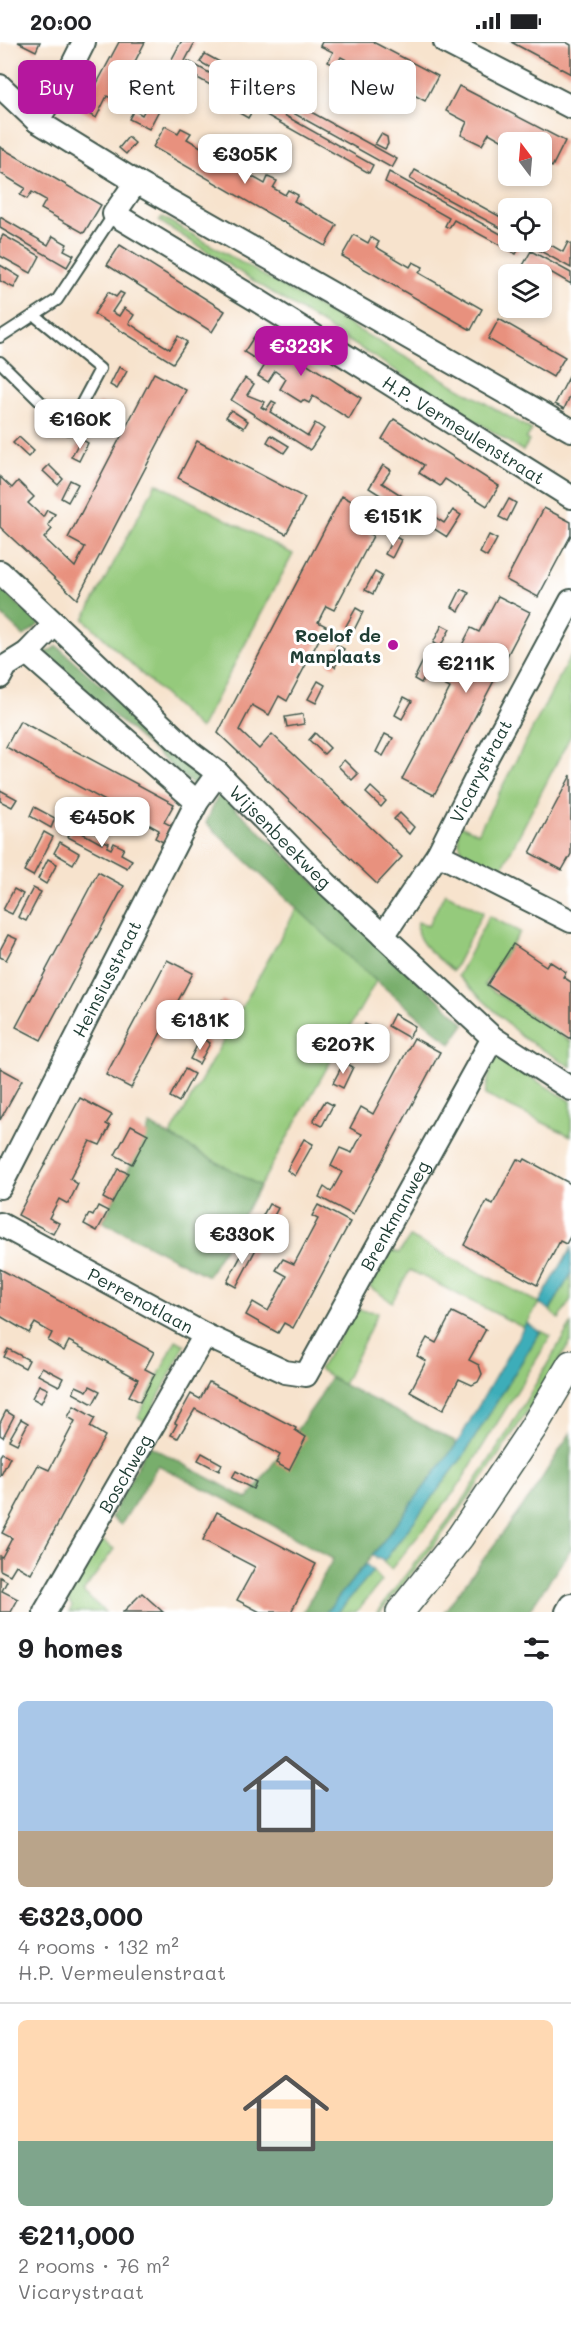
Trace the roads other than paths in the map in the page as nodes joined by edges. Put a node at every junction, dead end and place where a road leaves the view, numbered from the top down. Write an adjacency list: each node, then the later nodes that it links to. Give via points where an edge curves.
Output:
1 (84, 42): 5 (street)
2 (445, 42): 4 (street)
3 (0, 86): 5 (street)
4 (571, 107)
5 (37, 121): 6 (street)
6 (136, 182): 7 (street); 11 (street)
7 (114, 214): 8 (lane, via 57,300); 12 (street, H.P. Vermeulenstraat)
8 (34, 315): 9 (lane); 10 (lane, via 100,369 68,429)
9 (0, 337)
10 (0, 362)
11 (571, 430)
12 (571, 497)
13 (0, 572): 15 (street, Wijsenbeekweg)
14 (571, 601): 20 (street, Vicarystraat)
15 (55, 624): 16 (street); 18 (street, Wijsenbeekweg, via 190,752)
16 (27, 653): 17 (street, via 6,666); 19 (street)
17 (0, 677)
18 (218, 773): 19 (street, Heinsiusstraat); 22 (street, Wijsenbeekweg)
19 (197, 802): 25 (street, Heinsiusstraat)
20 (438, 854): 21 (street); 22 (street, Vicarystraat)
21 (571, 921)
22 (383, 936): 23 (street, Wijsenbeekweg)
23 (493, 1038): 24 (street, Wijsenbeekweg); 29 (street, Brenkmanweg, via 306,1375)
24 (571, 1089)
25 (0, 1187)
26 (0, 1224): 27 (street, Perrenotlaan)
27 (205, 1335): 29 (street, Perrenotlaan); 31 (street, Boschweg)
28 (571, 1364): 32 (street, via 460,1538)
29 (285, 1372)
30 (571, 1605): 33 (street)
31 (45, 1612)
32 (400, 1612)
33 (567, 1612)

